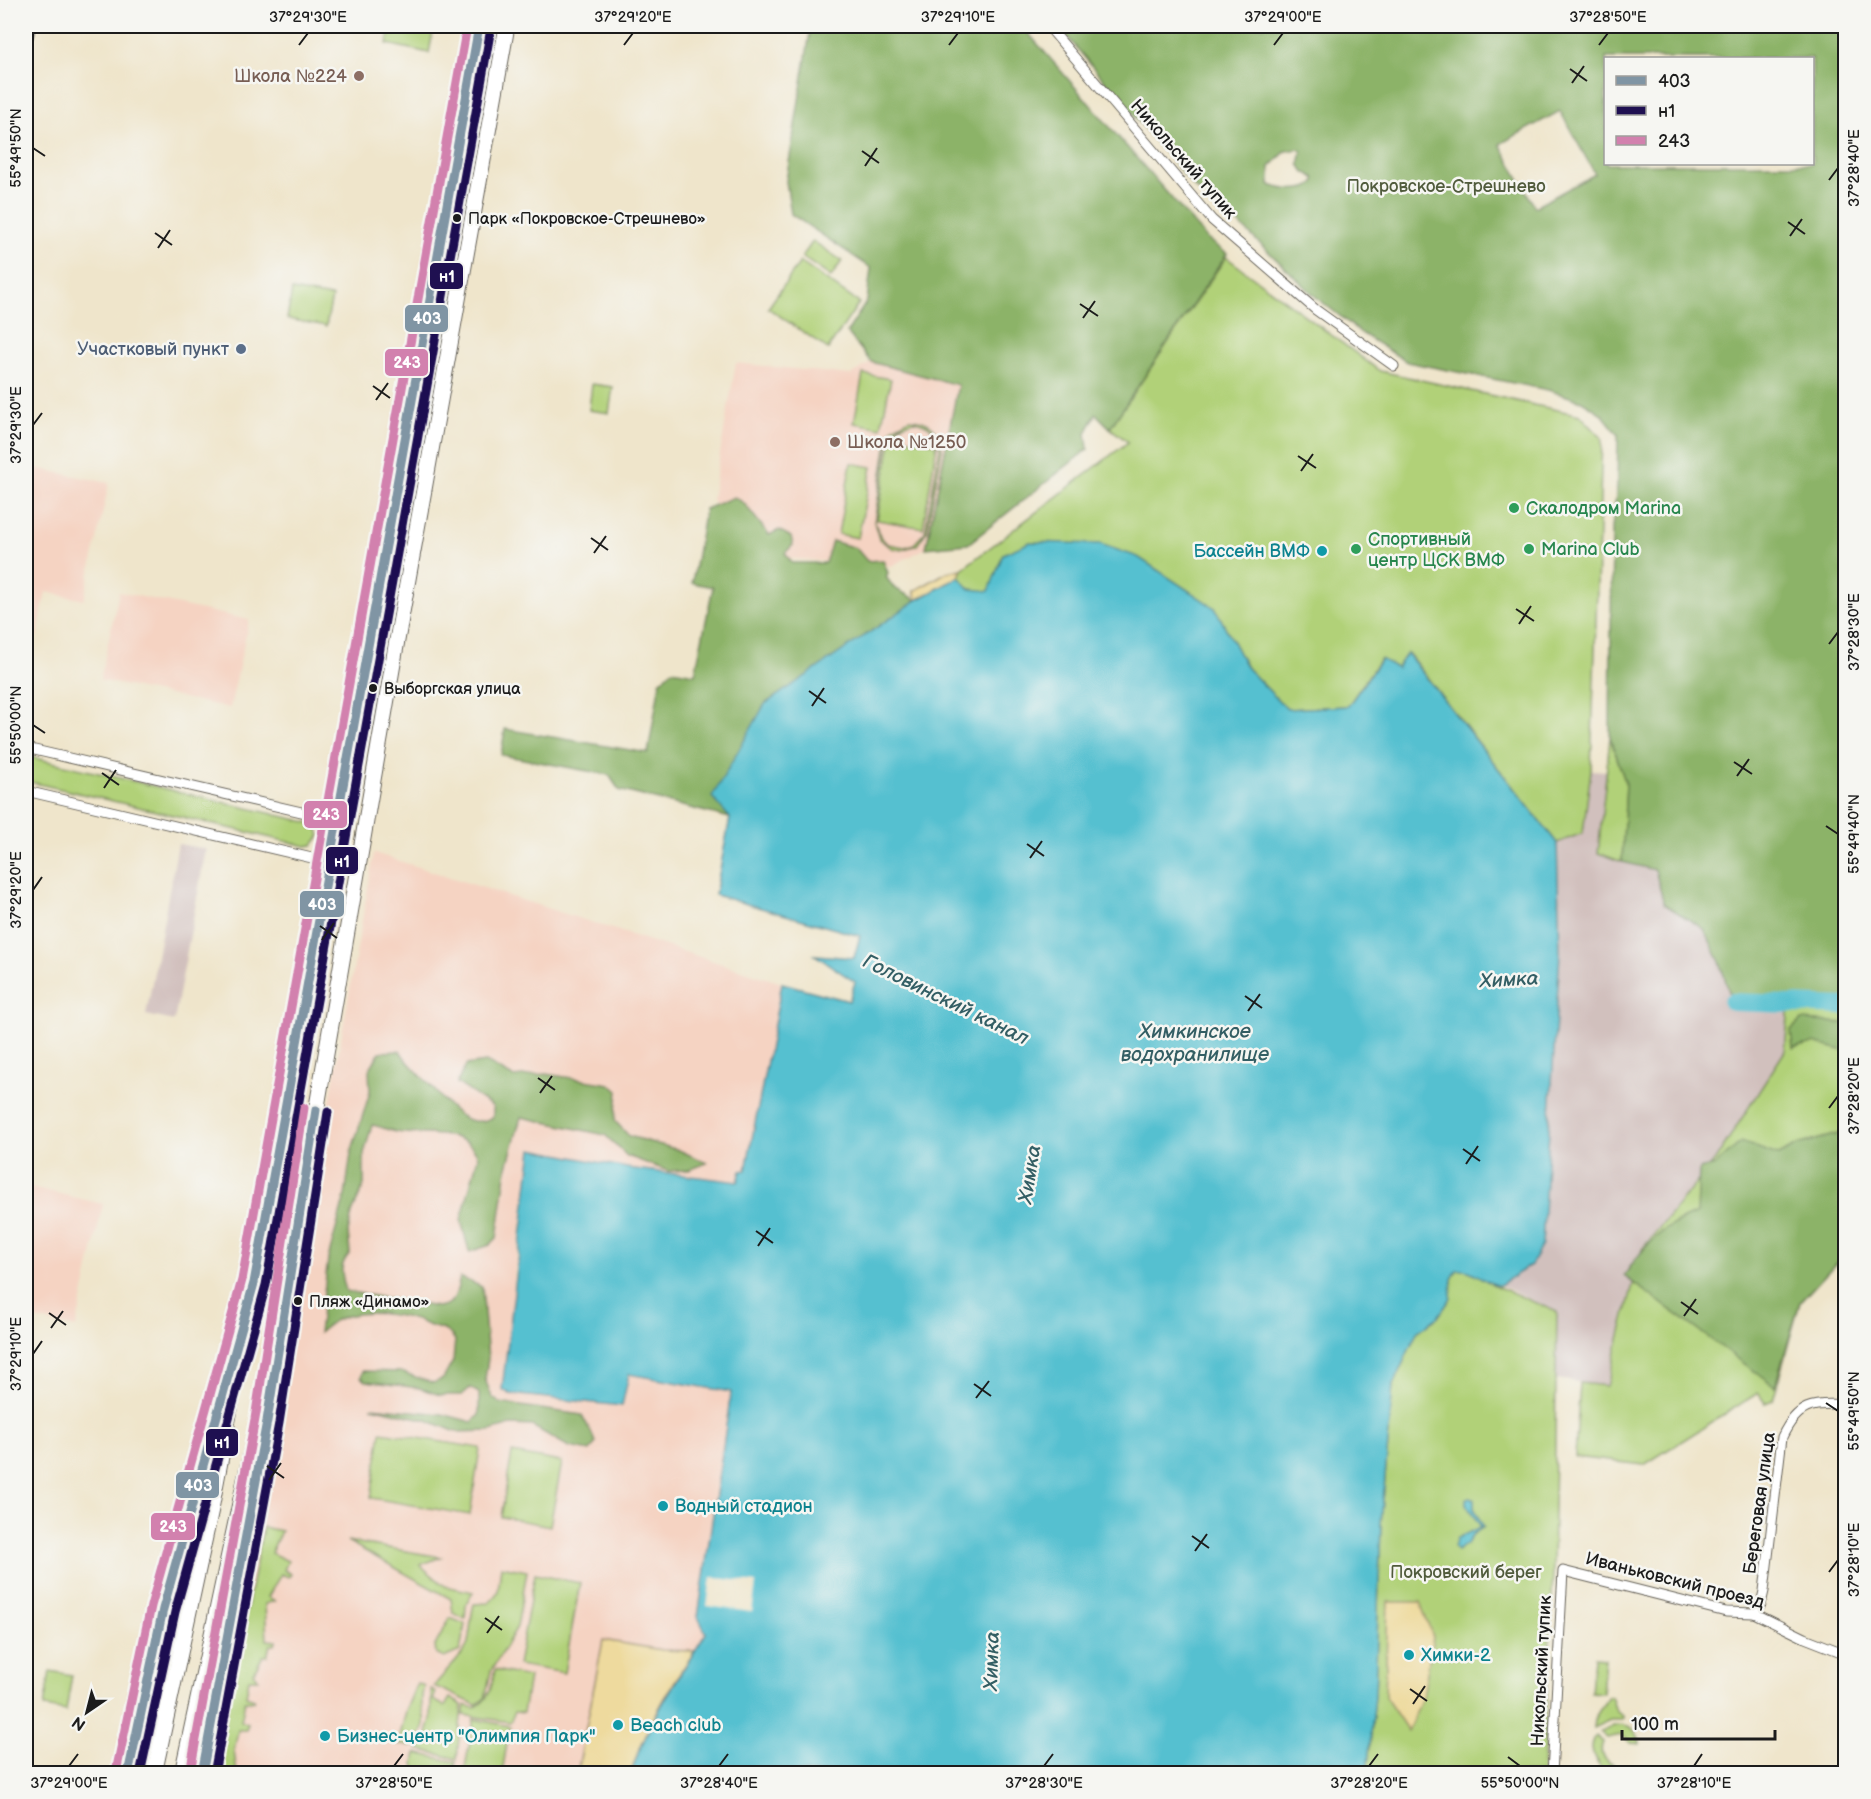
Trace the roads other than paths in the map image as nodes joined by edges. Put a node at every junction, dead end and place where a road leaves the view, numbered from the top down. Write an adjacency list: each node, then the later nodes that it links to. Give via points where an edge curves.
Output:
1 (27, 26): 5 (main road)
2 (479, 26): 9 (main road)
3 (507, 26): 12 (main road)
4 (1048, 26): 6 (street, Никольский тупик, via 1212,220 1316,310)
5 (26, 36)
6 (1394, 366)
7 (26, 748): 9 (street)
8 (26, 791): 10 (street)
9 (336, 820): 10 (main road)
10 (329, 862): 11 (main road)
11 (254, 1283): 17 (main road, via 163,1609); 18 (main road, via 211,1509)
12 (285, 1293): 19 (main road); 20 (main road, via 267,1421)
13 (1845, 1405): 15 (street, Береговая улица, via 1808,1406 1789,1422 1782,1437 1764,1591)
14 (1563, 1570): 15 (street, Иваньковский проезд, via 1726,1612); 21 (street, Никольский тупик)
15 (1754, 1613): 16 (street, Иваньковский проезд)
16 (1845, 1654)
17 (128, 1773)
18 (154, 1773)
19 (182, 1773)
20 (202, 1773)
21 (1552, 1773)

